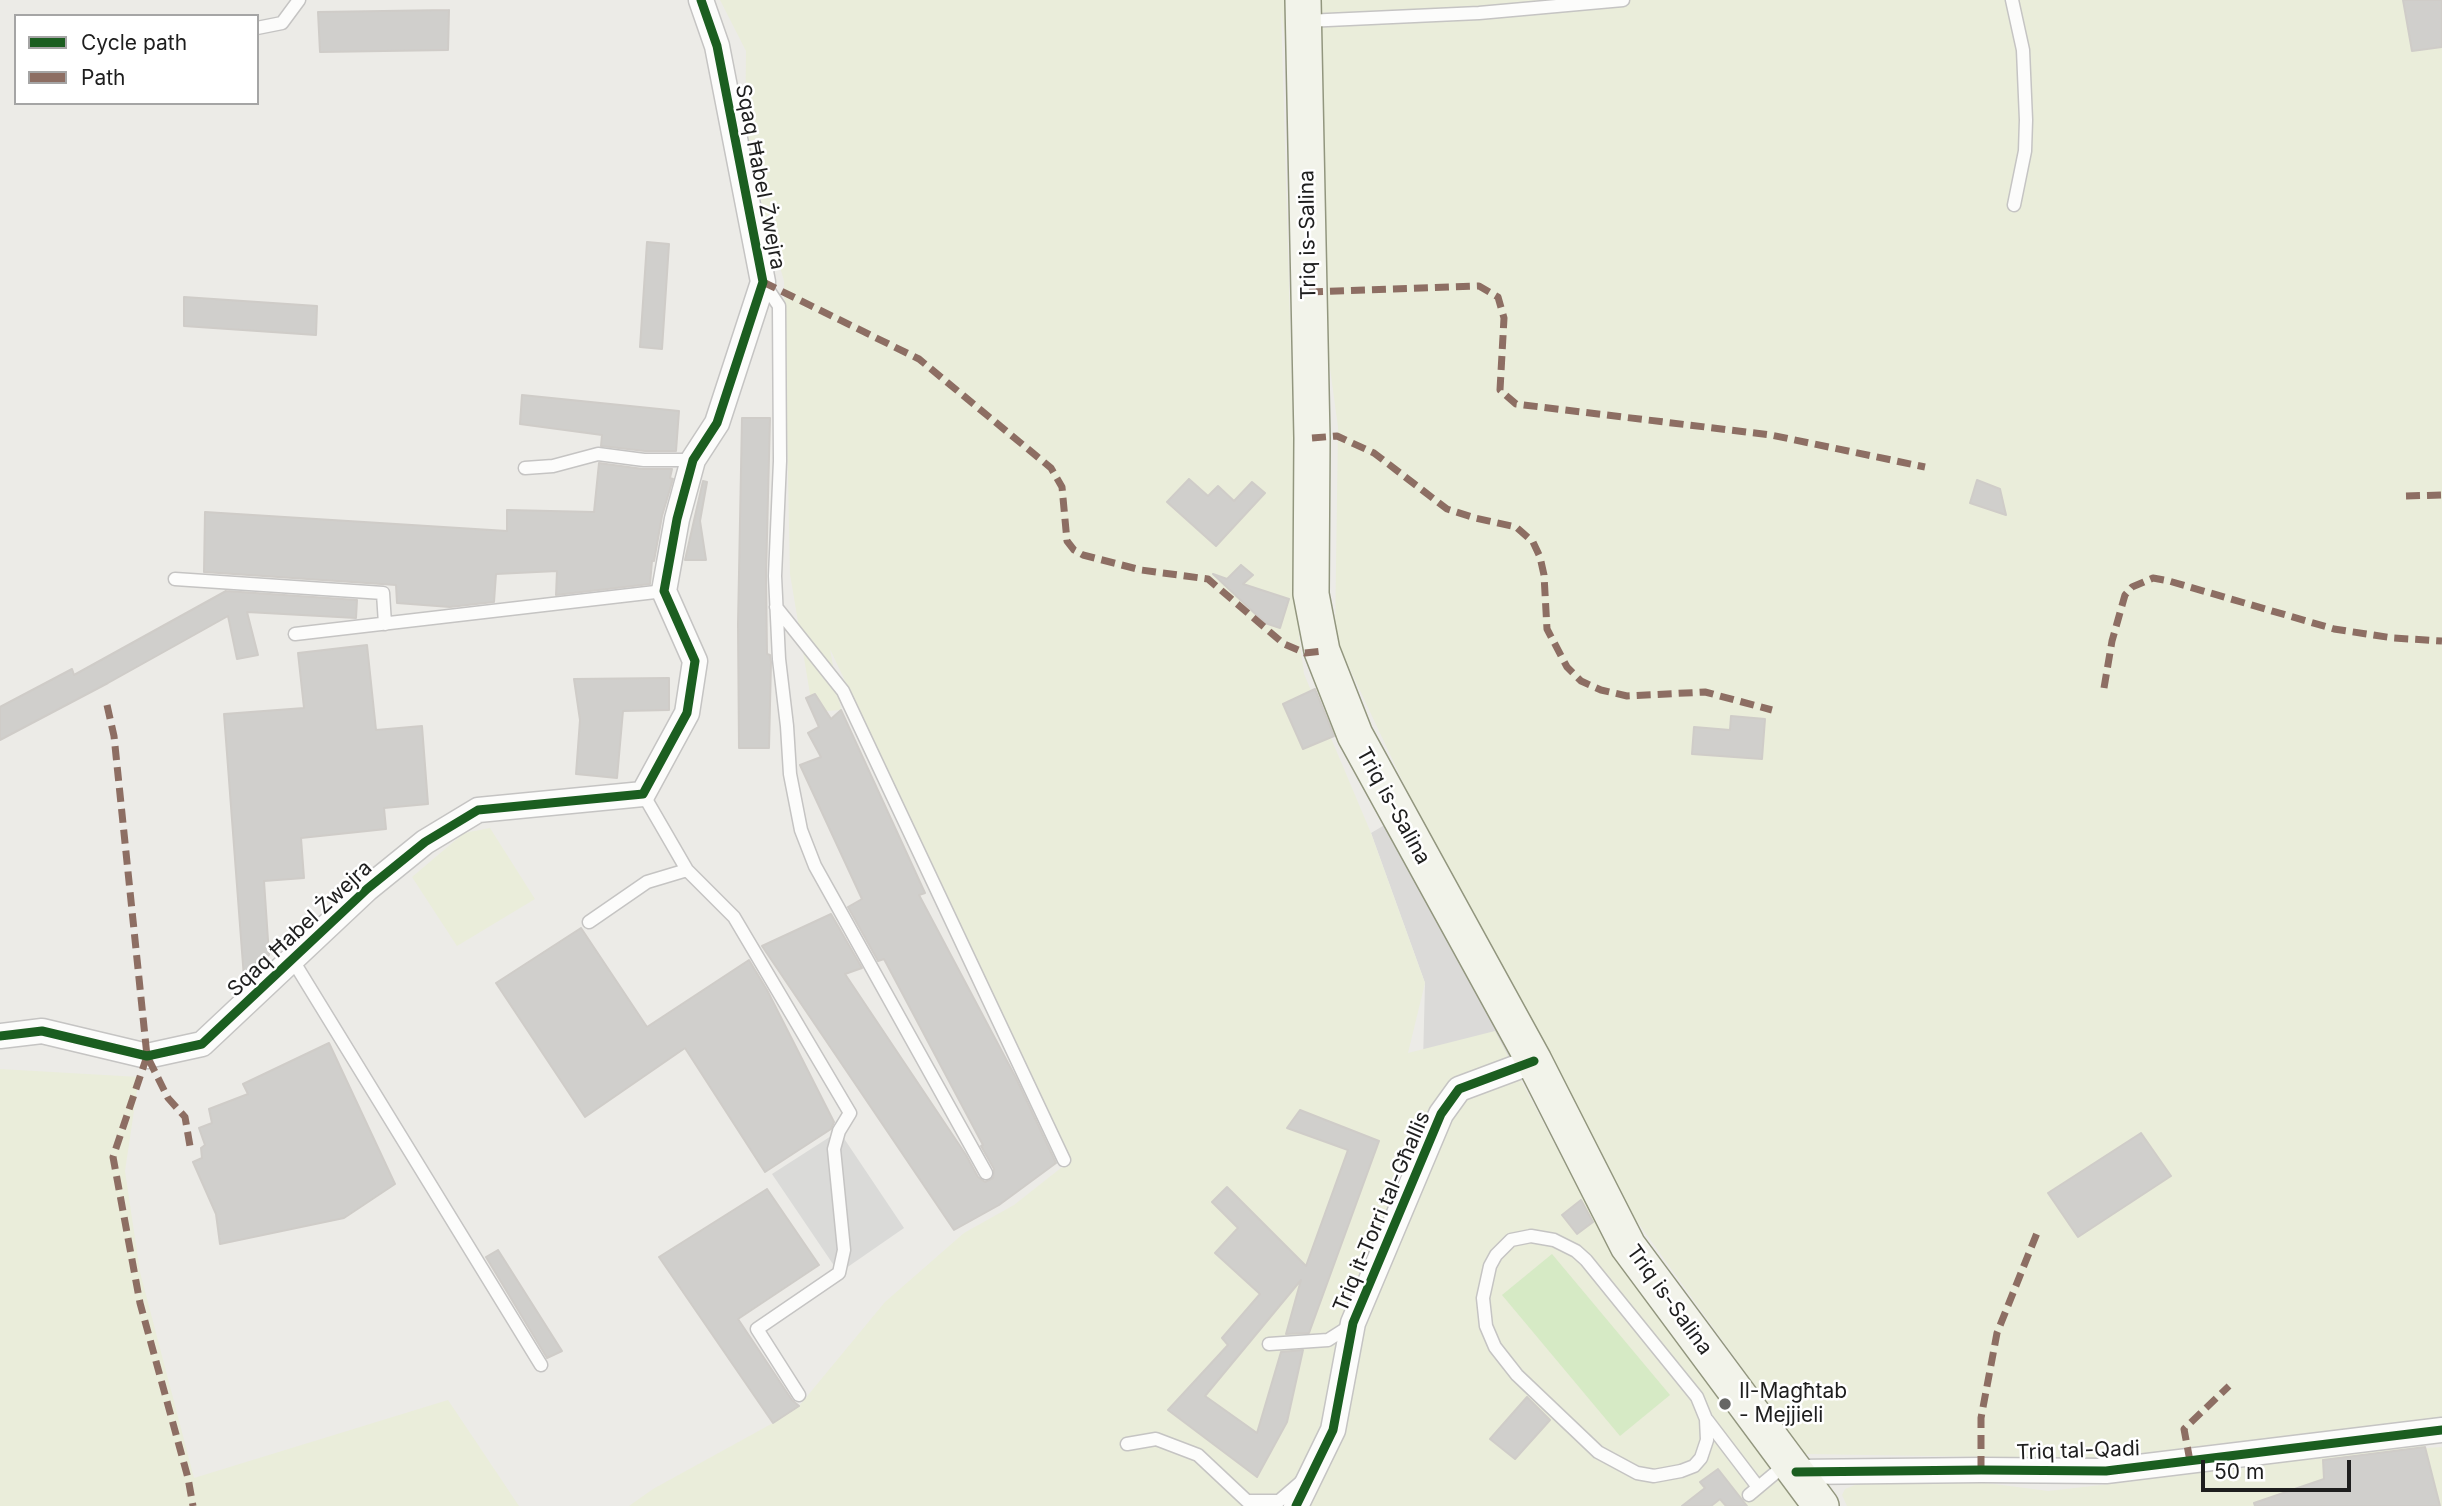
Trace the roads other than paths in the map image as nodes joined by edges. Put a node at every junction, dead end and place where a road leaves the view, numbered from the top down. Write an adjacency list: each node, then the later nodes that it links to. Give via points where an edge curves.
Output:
1 (299, 0): 6 (lane, via 282,23)
2 (701, 0): 8 (street, Sqaq Ħabel Żwejra, via 717,46)
3 (1623, 0): 5 (lane, via 1479,13)
4 (2012, 0): 7 (lane, via 2023,50 2026,120)
5 (1303, 11): 21 (main road, Triq is-Salina, via 1315,622 1355,735)
6 (259, 28)
7 (2014, 205)
8 (763, 282): 9 (street, Sqaq Ħabel Żwejra, via 717,423); 13 (lane, via 779,306)
9 (693, 460): 10 (lane, via 598,454); 12 (street, Sqaq Ħabel Żwejra)
10 (525, 468)
11 (175, 579): 14 (lane, via 383,593)
12 (664, 591): 14 (lane); 16 (street, via 695,662 687,713)
13 (776, 607): 22 (lane, via 843,691); 23 (lane, via 790,774 801,830 815,866)
14 (385, 624): 15 (lane)
15 (295, 634)
16 (643, 793): 17 (lane); 19 (street, Sqaq Ħabel Żwejra, via 478,810 425,842)
17 (687, 870): 18 (lane, via 647,882); 27 (lane, via 734,917 850,1114 834,1149 844,1250 839,1273 757,1329)
18 (589, 922)
19 (292, 959): 20 (street, Sqaq Ħabel Żwejra, via 202,1044 147,1056 42,1031); 26 (lane)
20 (0, 1036)
21 (1534, 1061): 24 (street, Triq it-Torri tal-Għallis, via 1459,1089 1441,1114); 32 (main road, Triq is-Salina, via 1628,1246)
22 (1064, 1160)
23 (986, 1173)
24 (1353, 1324): 25 (lane, via 1328,1340); 31 (street, Triq it-Torri tal-Għallis, via 1333,1430)
25 (1269, 1343)
26 (541, 1365)
27 (799, 1395)
28 (1706, 1419): 28 (lane, via 1697,1397 1576,1251 1531,1236 1511,1240 1496,1255 1483,1298 1486,1326 1495,1347 1517,1375 1598,1452 1637,1473 1654,1476 1681,1471 1701,1458 1707,1440); 32 (lane, via 1753,1491)
29 (2442, 1430): 32 (street, Triq tal-Qadi, via 2106,1471 1981,1470)
30 (1127, 1444): 31 (lane, via 1156,1439 1198,1455 1247,1501 1279,1500)
31 (1312, 1473): 33 (street, Triq it-Torri tal-Għallis)
32 (1806, 1489)
33 (1296, 1506)

